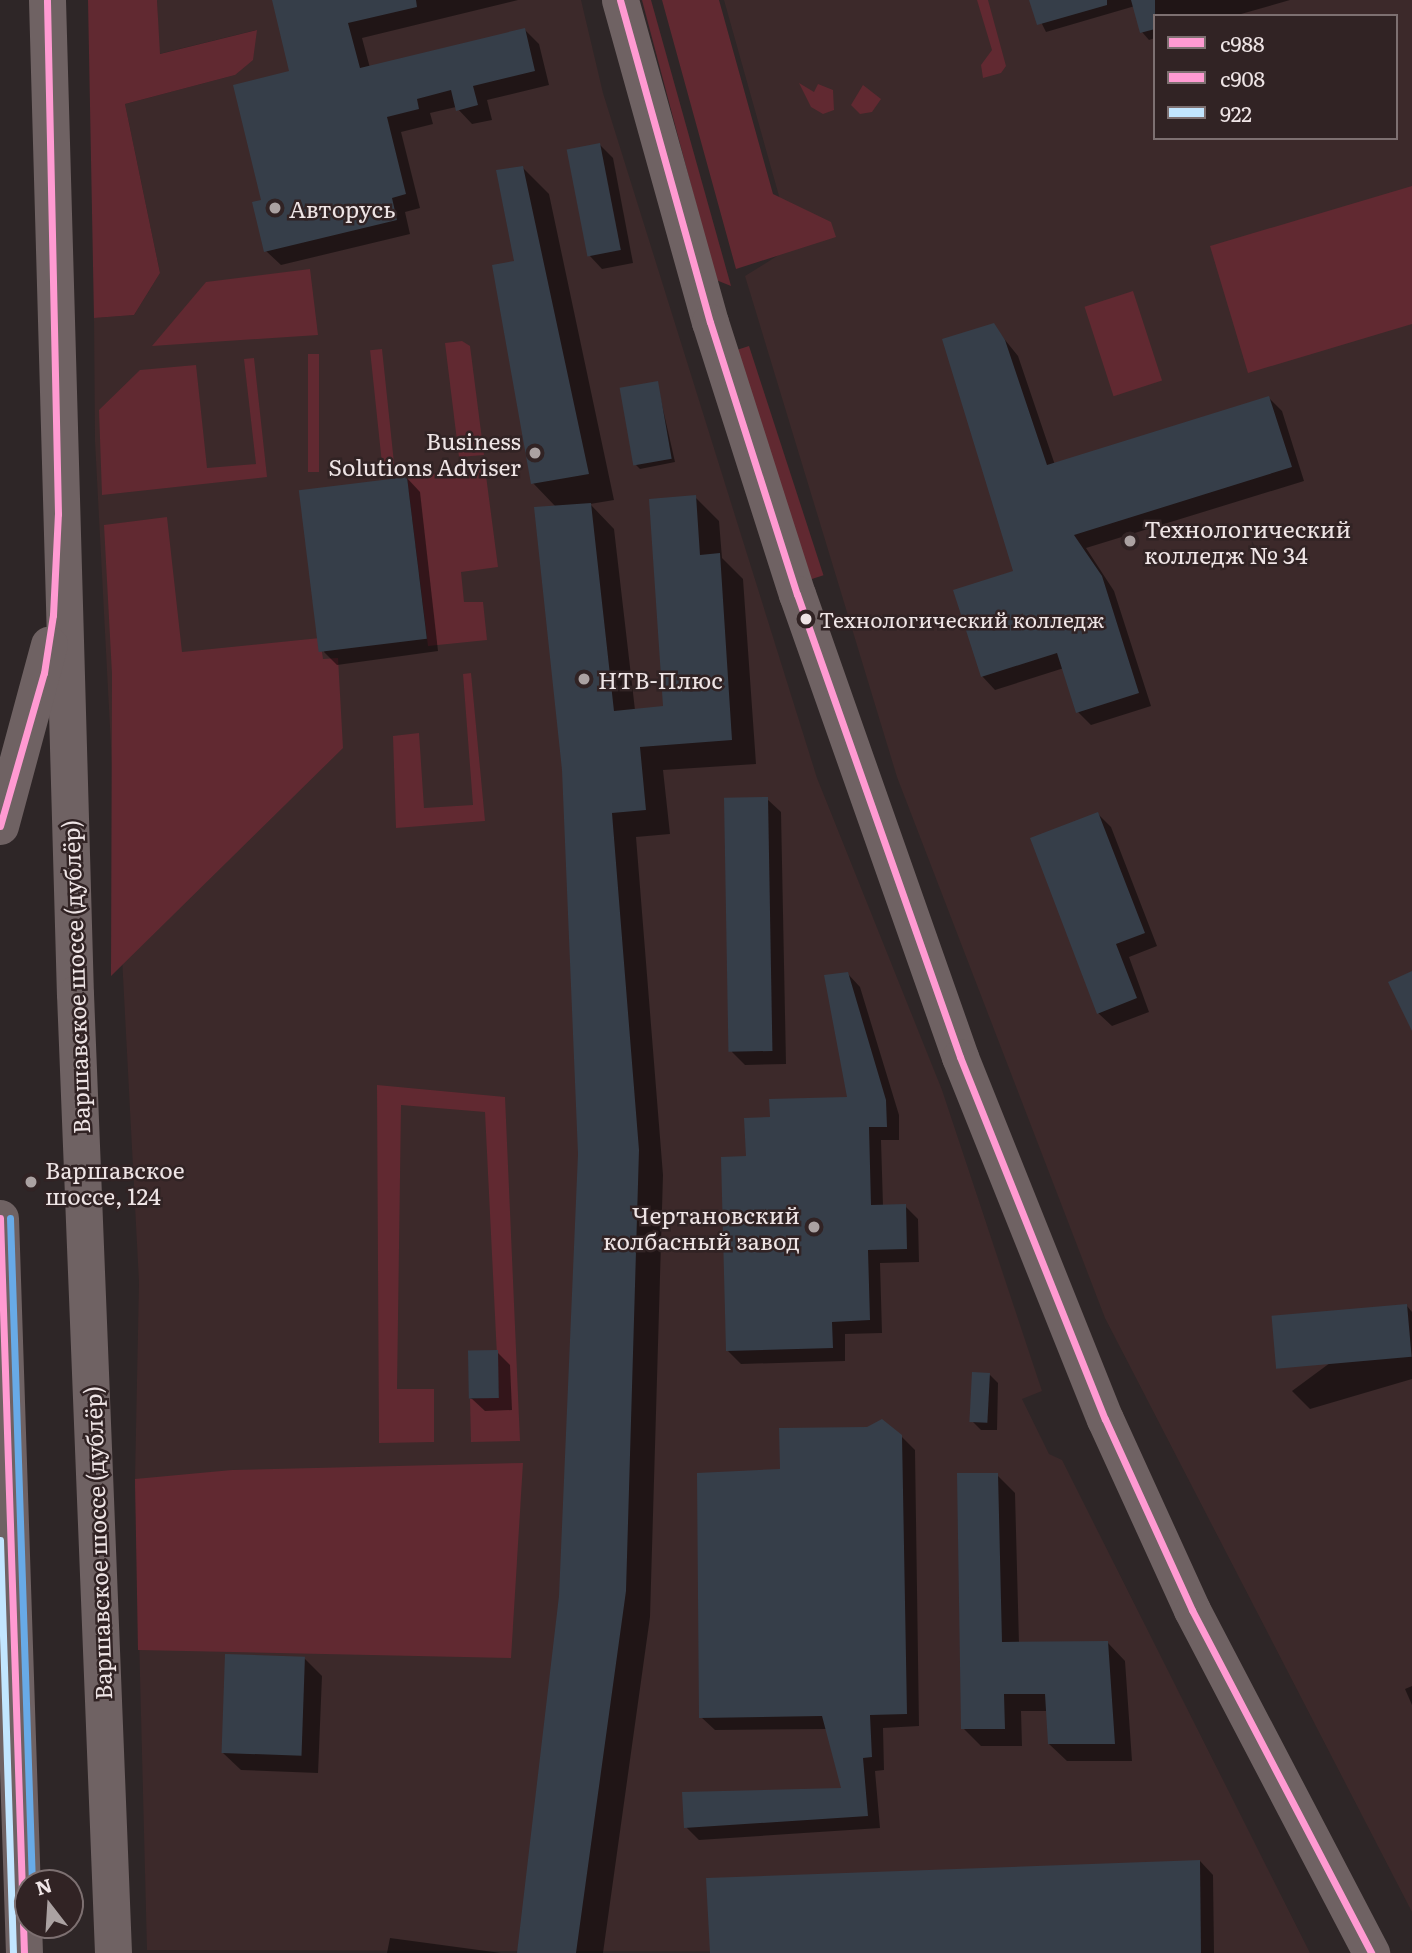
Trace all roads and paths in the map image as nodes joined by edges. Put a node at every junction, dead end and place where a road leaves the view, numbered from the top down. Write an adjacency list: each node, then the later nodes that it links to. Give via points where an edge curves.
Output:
1 (47, 0): 3 (main road, Варшавское шоссе (дублёр))
2 (620, 0): 8 (main road, via 710,322 797,594 960,1057 1105,1419 1187,1598)
3 (58, 514): 4 (main road, via 53,615 44,673); 7 (main road, Варшавское шоссе (дублёр))
4 (0, 826)
5 (0, 1218): 6 (main road)
6 (24, 1953)
7 (113, 1953)
8 (1371, 1953)

